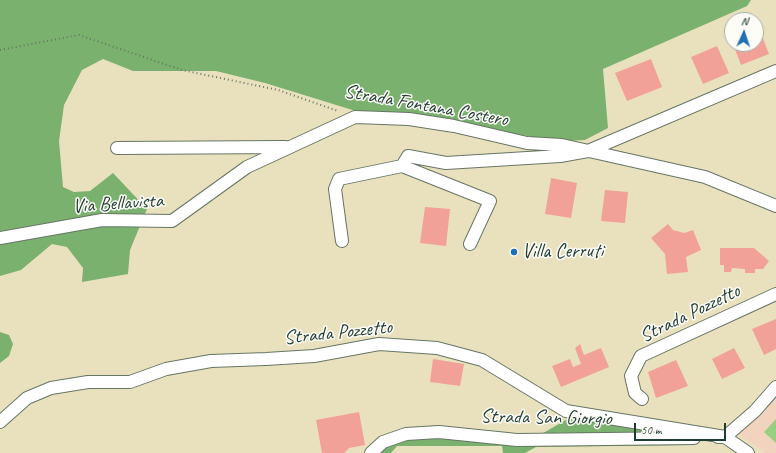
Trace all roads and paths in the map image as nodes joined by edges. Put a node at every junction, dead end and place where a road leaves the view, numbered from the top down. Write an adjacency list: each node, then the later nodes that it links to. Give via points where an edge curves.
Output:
1 (0, 50): 3 (path, Strada Fontana Costero, via 80,35 182,70 278,90)
2 (776, 71): 6 (street)
3 (355, 117): 4 (street, Via Bellavista); 6 (street, Strada Fontana Costero, via 409,119 454,126 527,143 562,145)
4 (291, 147): 5 (street, Via Bellavista); 9 (street, Via Bellavista, via 247,167 172,222 102,220)
5 (117, 148)
6 (588, 151): 7 (street, via 560,156 446,163 408,156); 8 (street, Strada Fontana Costero, via 705,177)
7 (402, 166): 10 (street, via 339,179 335,189); 11 (street, via 490,201)
8 (776, 206)
9 (0, 238)
10 (342, 241)
11 (470, 244)
12 (776, 294): 14 (street, Strada Pozzetto, via 641,356 631,376 635,393)
13 (776, 387): 16 (street, via 755,411)
14 (642, 399)
15 (0, 422): 16 (street, Strada Pozzetto, via 27,398 51,388 88,382 130,382 166,369 211,361 314,356 379,344 437,348 482,360 566,411)
16 (725, 437): 17 (street, Strada San Giorgio, via 517,440 439,432 406,434 383,442); 18 (street)
17 (371, 453)
18 (748, 453)

